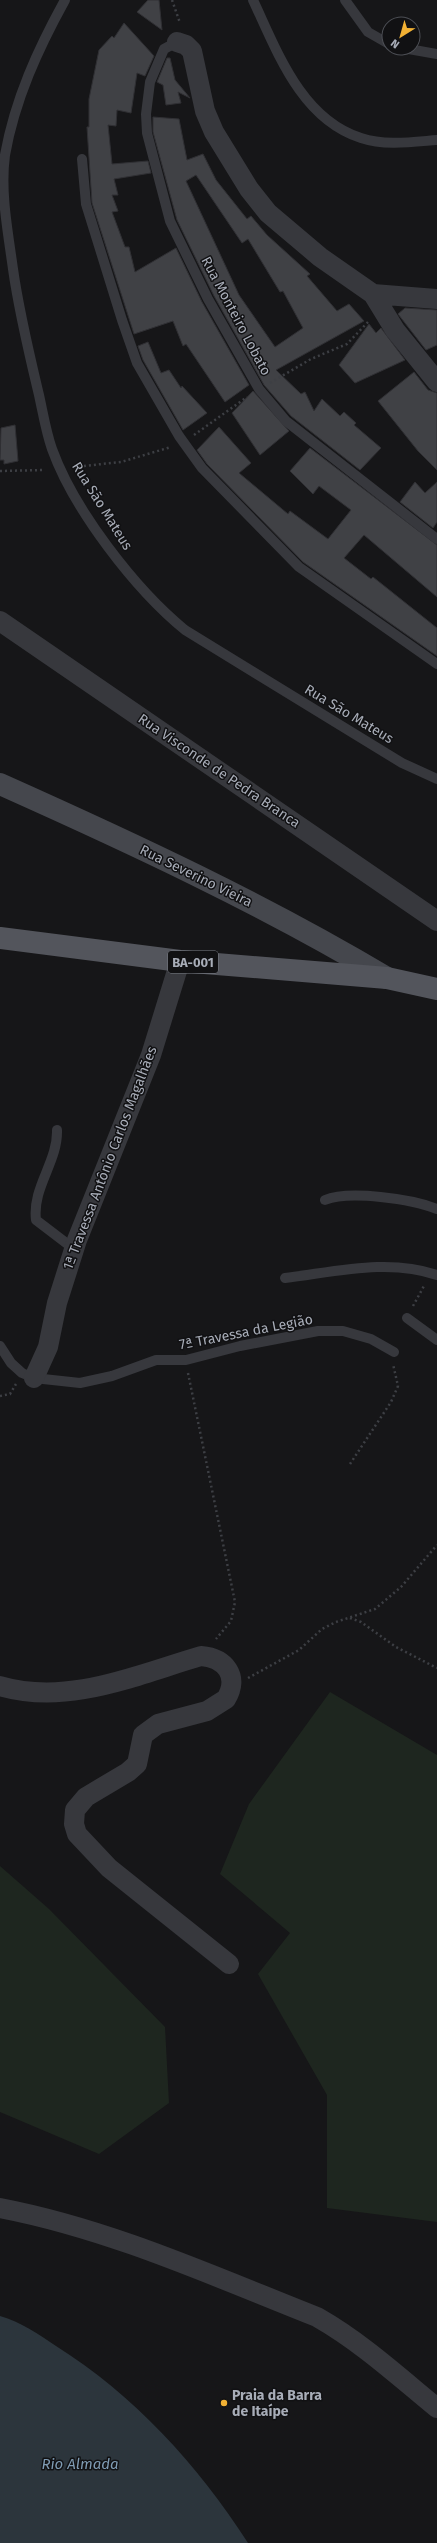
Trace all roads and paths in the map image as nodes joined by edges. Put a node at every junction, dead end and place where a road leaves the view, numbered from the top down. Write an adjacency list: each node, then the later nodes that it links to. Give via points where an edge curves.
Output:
1 (66, 0): 16 (lane, Rua São Mateus, via 41,44 25,83 5,156 4,205 20,318 52,449)
2 (253, 0): 8 (lane, via 296,87 334,124 367,139 393,143)
3 (345, 0): 4 (lane, via 368,32)
4 (381, 39)
5 (178, 42): 10 (street, via 192,51 205,110 214,132 249,189 268,213 320,258); 14 (lane, Rua Monteiro Lobato, via 164,50 150,82 146,114 152,155 170,221 208,298)
6 (421, 51): 7 (lane)
7 (437, 54)
8 (437, 140)
9 (82, 159): 15 (lane, via 86,204 137,363 160,406)
10 (373, 294): 11 (street); 12 (street)
11 (437, 299)
12 (386, 316): 13 (street); 14 (path, via 366,322 347,344 311,359)
13 (437, 382)
14 (259, 389): 15 (path); 18 (lane, Rua Monteiro Lobato, via 286,421)
15 (184, 442): 16 (path, via 121,462); 20 (lane, via 202,468 299,567)
16 (62, 469): 17 (path); 21 (lane, Rua São Mateus, via 97,530 163,612 211,648 402,763)
17 (0, 471)
18 (437, 539)
19 (0, 621): 23 (street, Rua Visconde de Pedra Branca)
20 (437, 664)
21 (437, 779)
22 (0, 784): 26 (main road, Rua Severino Vieira, via 113,834 287,921)
23 (437, 921)
24 (0, 938): 25 (main road, BA-001)
25 (180, 961): 26 (main road, BA-001); 31 (street, 1ª Travessa Antônio Carlos Magalhães, via 150,1055)
26 (387, 978): 27 (main road, BA-001)
27 (437, 989)
28 (57, 1130): 31 (lane, via 57,1144 39,1192 36,1220)
29 (325, 1200): 30 (lane, via 334,1196 383,1197)
30 (437, 1209)
31 (74, 1249): 39 (street, 1ª Travessa Antônio Carlos Magalhães, via 57,1303 48,1347)
32 (434, 1274): 33 (lane, via 422,1270 360,1266 336,1272); 34 (path)
33 (285, 1278)
34 (407, 1318): 35 (lane)
35 (437, 1340)
36 (0, 1346): 39 (lane, via 11,1363)
37 (394, 1352): 38 (lane, 7ª Travessa da Legião, via 371,1339 343,1331 318,1331 240,1346); 41 (path, via 392,1369 398,1386 391,1402)
38 (186, 1360): 39 (lane, 7ª Travessa da Legião, via 156,1360 112,1376 80,1382); 44 (path, via 234,1602 231,1621)
39 (28, 1375): 40 (path, via 10,1394)
40 (0, 1396)
41 (350, 1464)
42 (437, 1545): 43 (path, via 401,1587 384,1602 375,1609)
43 (350, 1618): 45 (path, via 361,1622 396,1647); 46 (path, via 322,1629 299,1650 276,1665)
44 (201, 1656): 46 (street, via 220,1660 228,1670); 47 (street, via 84,1690 49,1693)
45 (437, 1668)
46 (232, 1685): 48 (street, via 226,1699 220,1703 207,1710 158,1724 143,1735 137,1764 86,1798 75,1810 74,1824 84,1844 109,1868)
47 (0, 1686)
48 (229, 1964)
49 (0, 2208): 50 (street, via 50,2217 155,2252 317,2317 341,2331)
50 (437, 2408)

